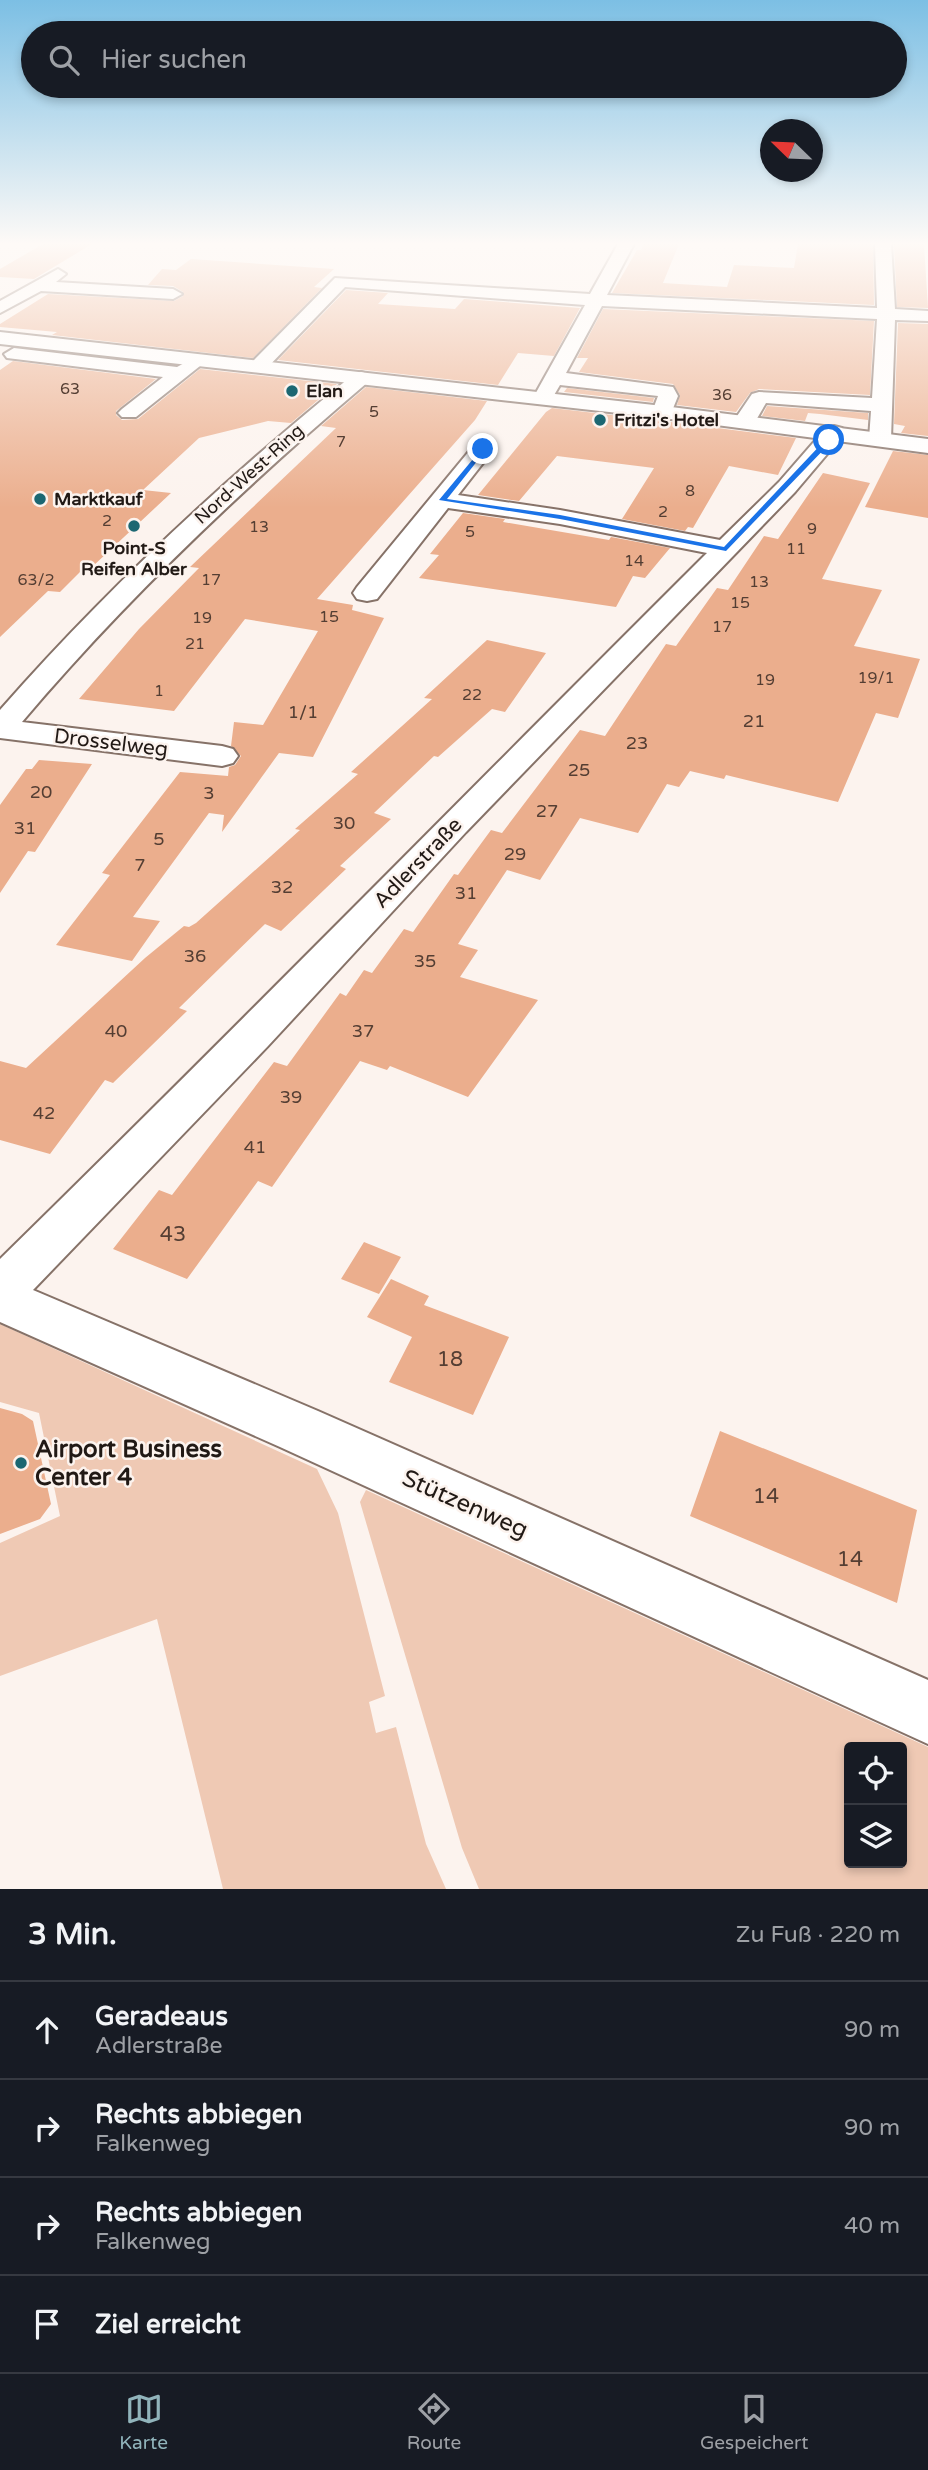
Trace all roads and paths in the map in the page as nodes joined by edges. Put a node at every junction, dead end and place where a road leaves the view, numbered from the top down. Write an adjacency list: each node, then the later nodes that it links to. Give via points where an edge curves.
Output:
1 (291, 332): 8 (street)
2 (578, 332): 10 (street)
3 (885, 332): 12 (street)
4 (0, 338): 5 (street)
5 (34, 342): 6 (street); 7 (street)
6 (7, 359): 7 (street)
7 (189, 367): 8 (street); 14 (street)
8 (257, 367): 9 (street)
9 (361, 378): 11 (street); 23 (street, Nord-West-Ring, via 290,435 171,545 80,637)
10 (553, 378): 11 (street); 13 (street, via 666,391)
11 (543, 398): 13 (street)
12 (881, 405): 15 (street, via 765,397 759,398); 17 (street)
13 (663, 412): 15 (street)
14 (129, 413)
15 (744, 422): 16 (street)
16 (834, 433): 17 (street); 21 (street, Adlerstraße)
17 (880, 439): 18 (street)
18 (928, 446)
19 (483, 449): 20 (street)
20 (442, 500): 21 (street); 22 (street)
21 (726, 549): 25 (street, Adlerstraße)
22 (367, 593)
23 (0, 729): 24 (street, Drosselweg)
24 (222, 756)
25 (0, 1291)
26 (0, 1299): 27 (street, Stützenweg)
27 (928, 1712)

